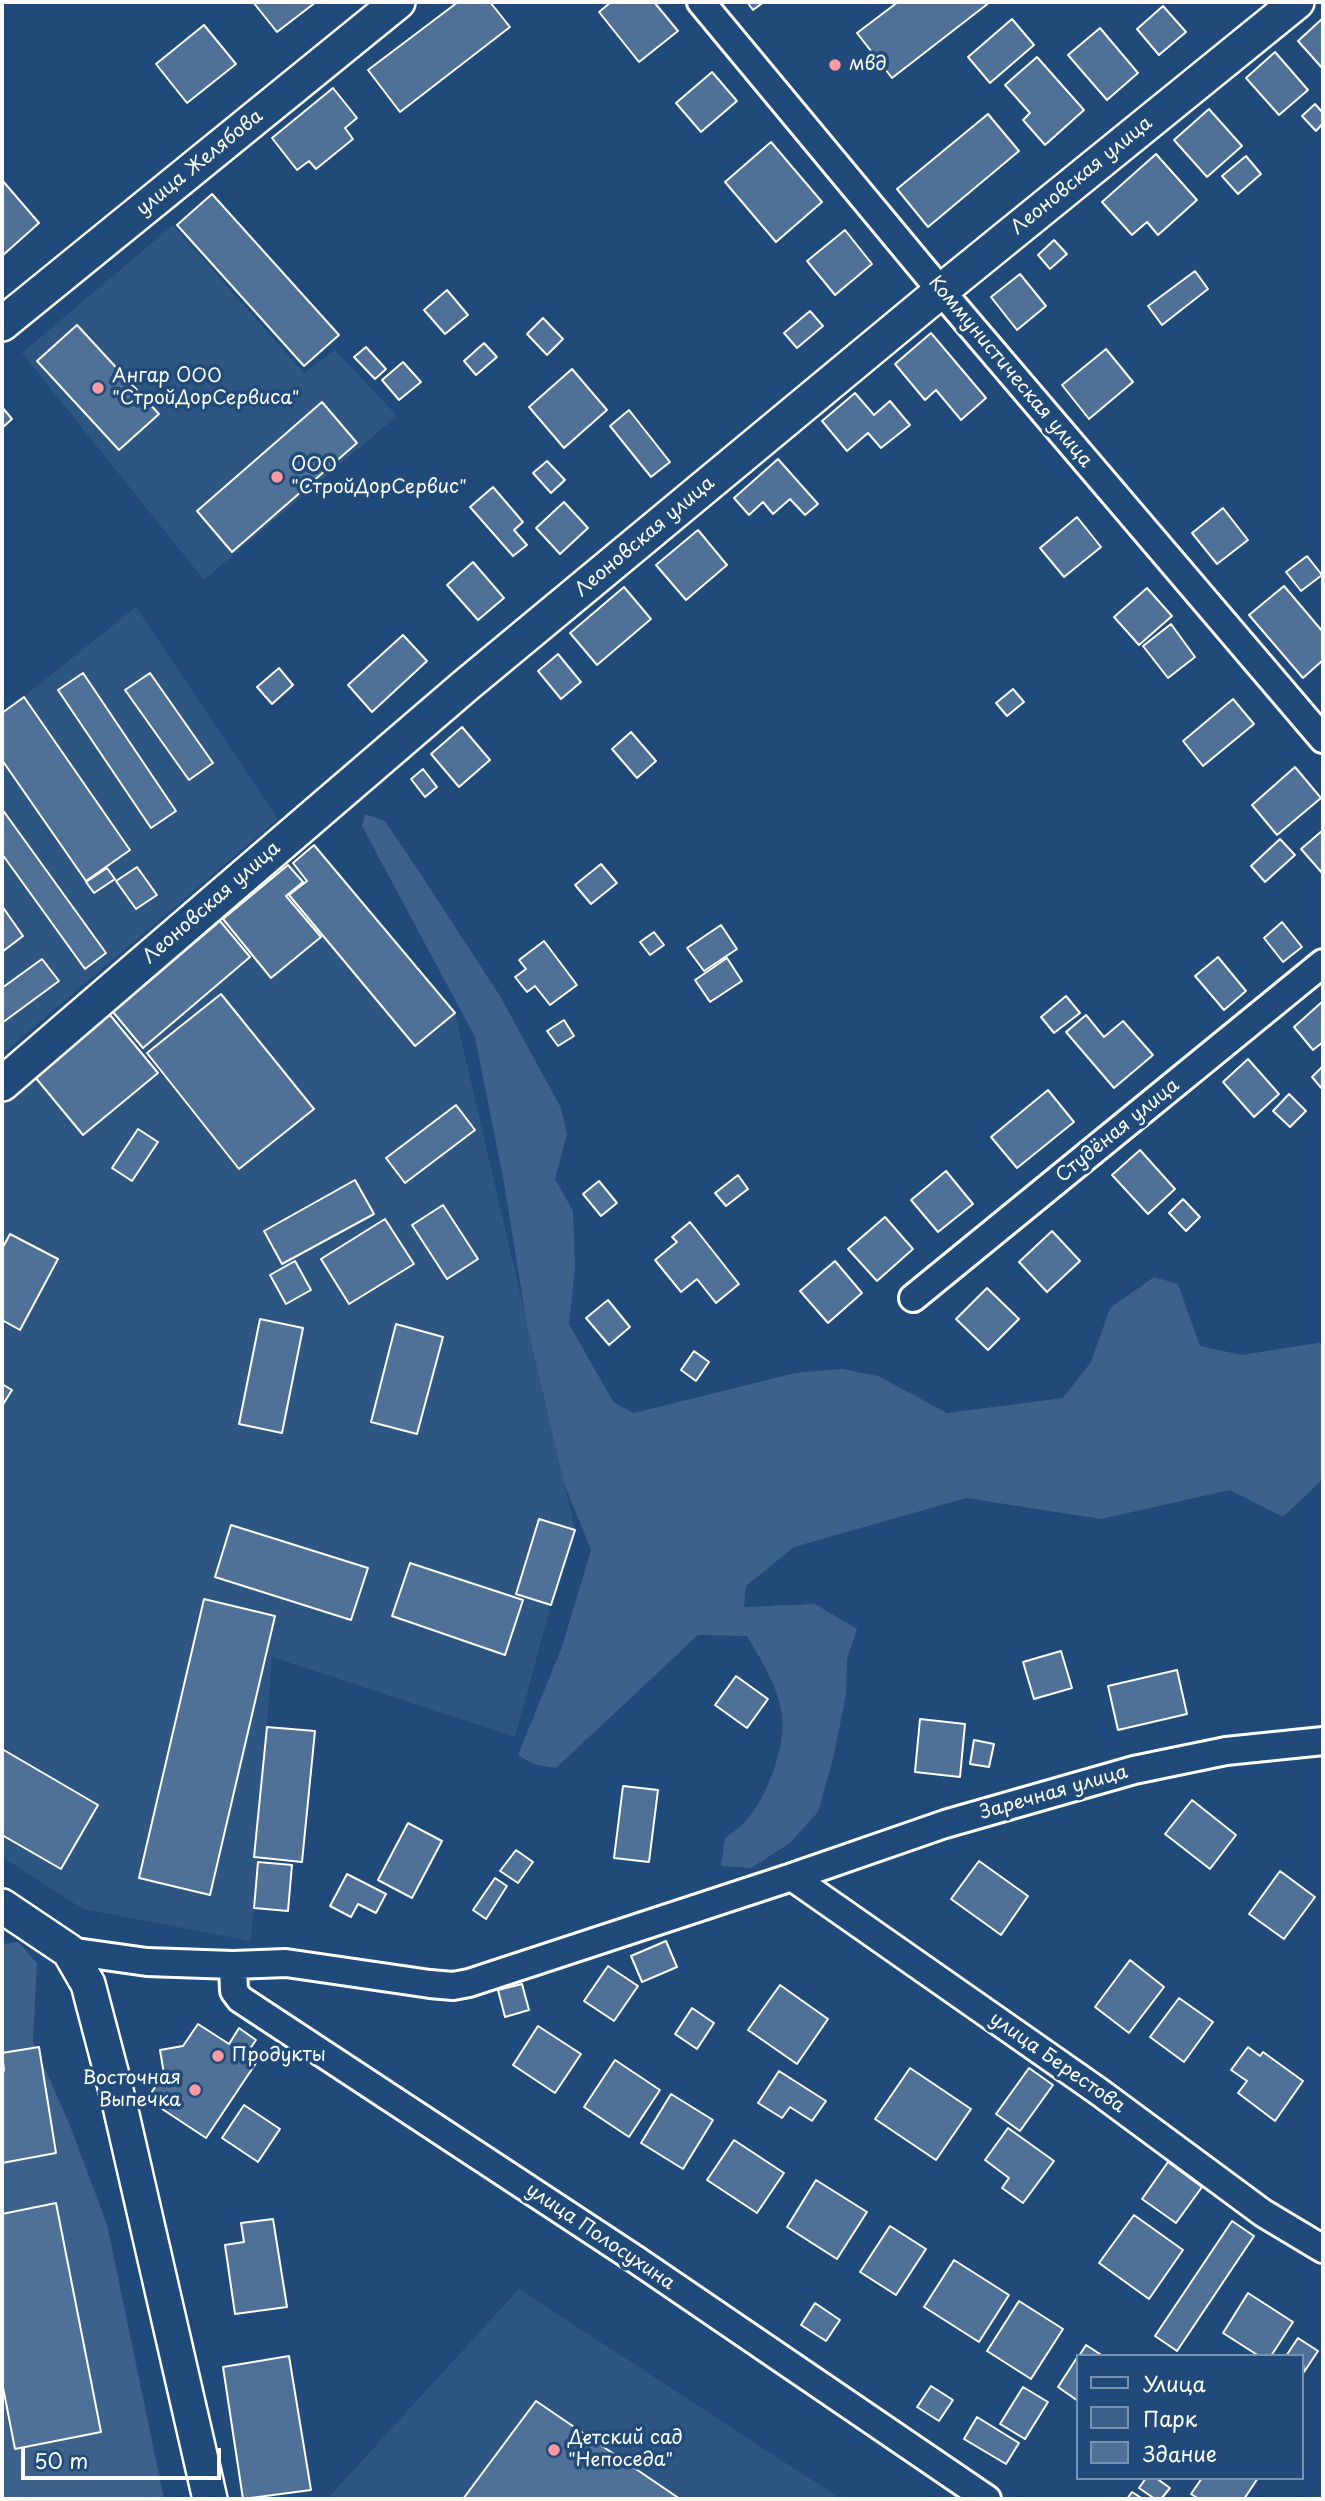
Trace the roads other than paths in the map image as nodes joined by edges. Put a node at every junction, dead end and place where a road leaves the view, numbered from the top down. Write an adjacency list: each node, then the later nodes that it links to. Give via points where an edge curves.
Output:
1 (398, 2): 5 (street, улица Желябова)
2 (701, 2): 4 (street, Коммунистическая улица)
3 (1297, 2): 4 (street, Леоновская улица)
4 (941, 291): 6 (street, Коммунистическая улица); 8 (street, Леоновская улица, via 465,686)
5 (2, 324)
6 (1323, 738)
7 (1323, 963): 9 (street, Студёная улица)
8 (2, 1084)
9 (913, 1298)
10 (1323, 1741): 11 (street, Заречная улица, via 1226,1751 1133,1770 945,1824)
11 (792, 1877): 14 (street, via 453,1986 286,1963); 15 (street, улица Берестова, via 1098,2091 1262,2213)
12 (2, 1906): 13 (street)
13 (69, 1951): 14 (street, via 118,1959); 16 (street, via 88,1984 120,2106)
14 (233, 1965): 17 (street, улица Полосухина, via 234,1991 240,1999 635,2259)
15 (1323, 2249)
16 (210, 2499)
17 (987, 2499)

